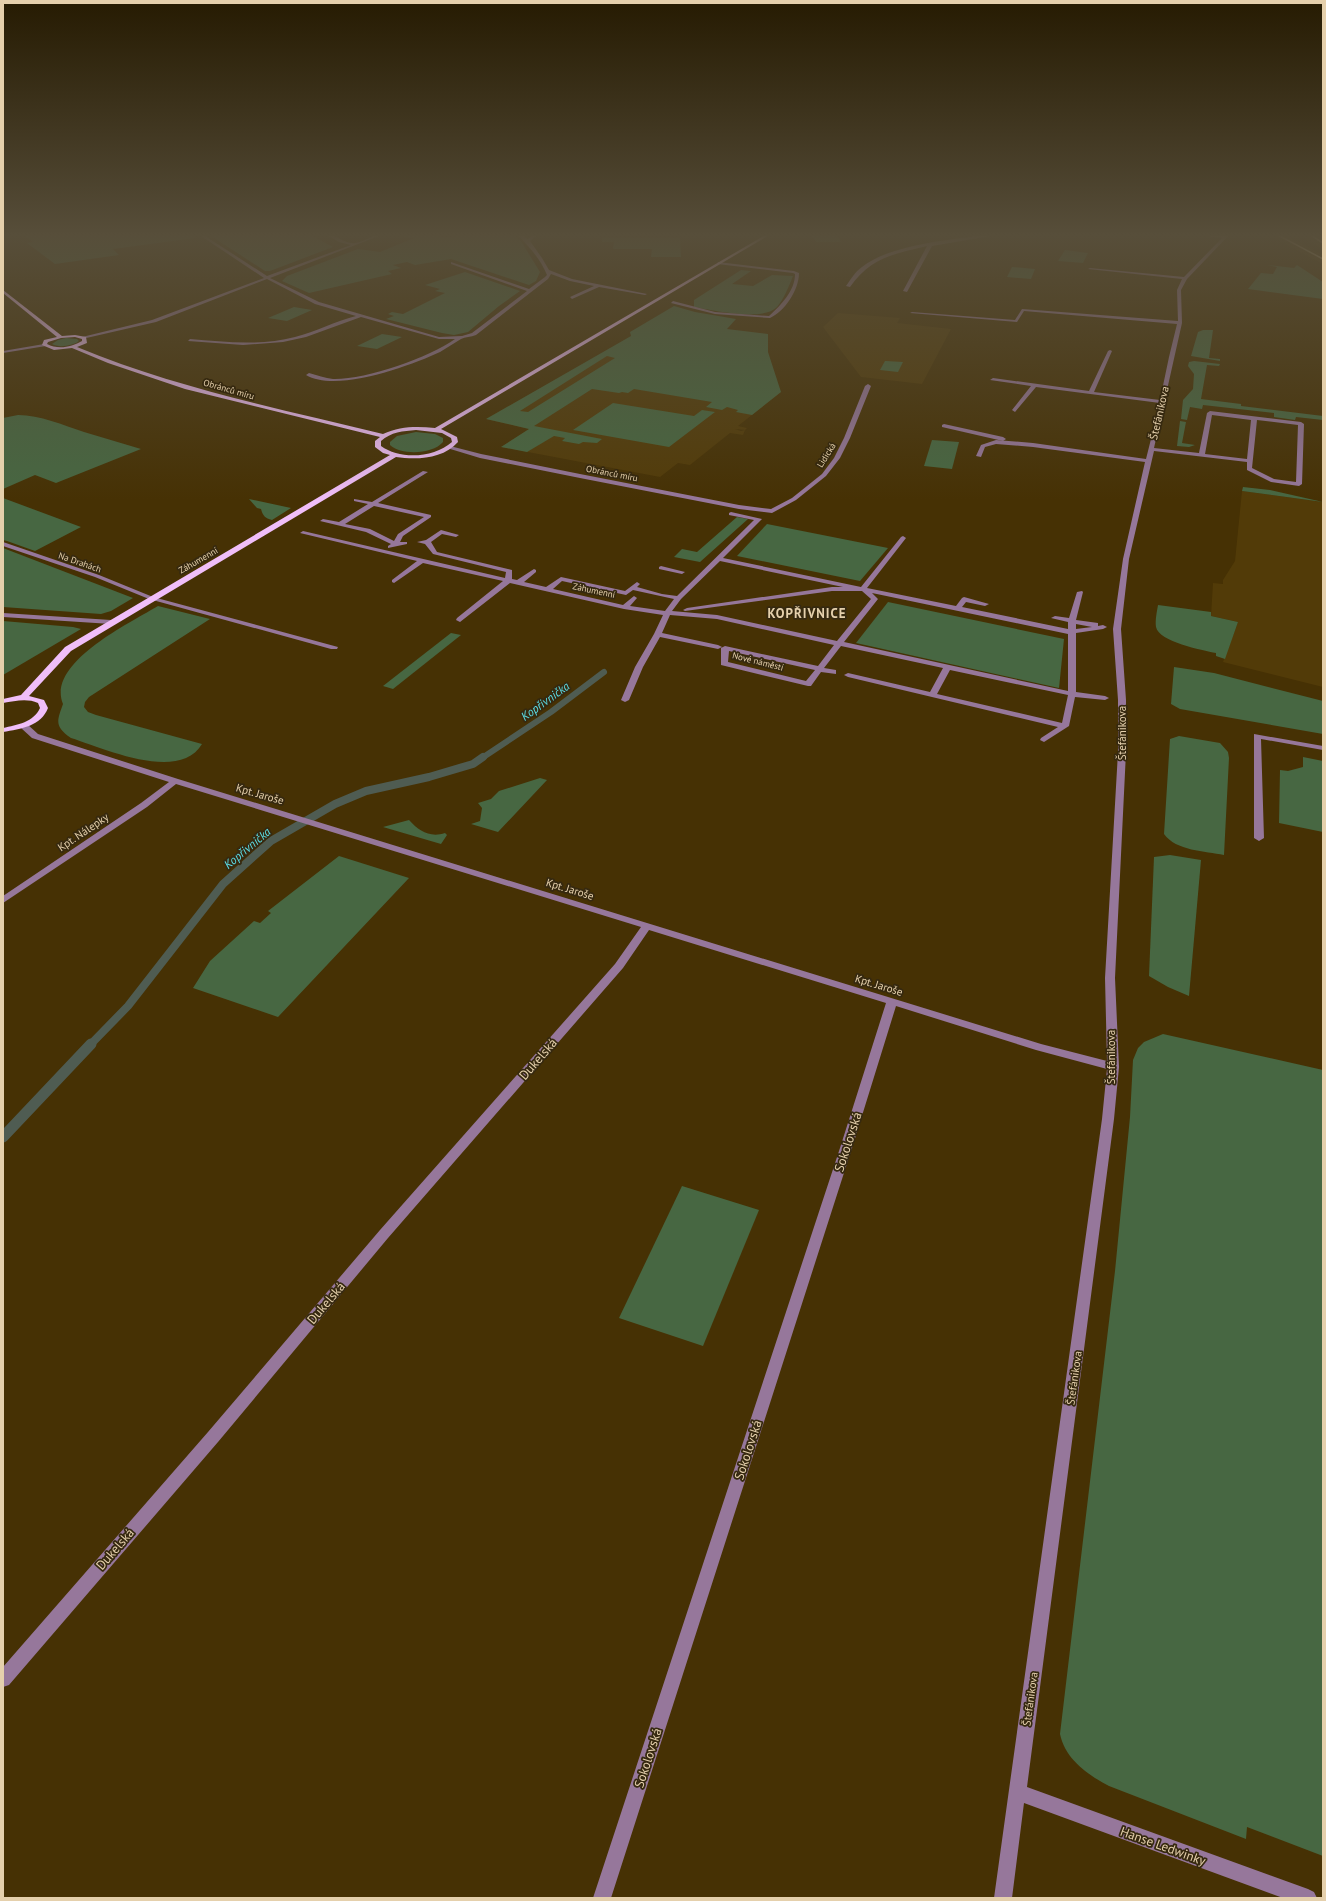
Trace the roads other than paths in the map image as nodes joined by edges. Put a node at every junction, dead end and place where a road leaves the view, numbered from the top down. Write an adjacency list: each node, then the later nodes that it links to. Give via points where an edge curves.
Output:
1 (43, 323): 9 (main road)
2 (147, 323): 10 (street)
3 (341, 323): 12 (street, via 298,338 279,341 233,343)
4 (384, 323): 11 (street, via 439,338)
5 (489, 323): 11 (street, via 474,334)
6 (617, 323): 26 (main road)
7 (1177, 323): 8 (street)
8 (1180, 323): 22 (street, Štefánikova)
9 (61, 337): 10 (main road); 13 (main road)
10 (84, 338): 14 (main road, via 85,342)
11 (461, 338): 17 (street, via 442,350 371,373 336,381)
12 (190, 340)
13 (44, 345): 14 (main road, Obránců míru, via 56,348); 15 (street)
14 (74, 346): 27 (main road, Obránců míru, via 150,376 254,405)
15 (3, 352)
16 (1110, 352): 21 (street)
17 (309, 375)
18 (992, 380): 20 (street)
19 (868, 386): 39 (street, Lidická, via 847,438 837,458 824,475)
20 (1034, 386): 21 (street); 23 (street)
21 (1091, 393): 22 (street)
22 (1163, 402): 30 (street, Štefánikova)
23 (1015, 410)
24 (1254, 418): 32 (street, via 1210,413); 35 (street); 35 (street, via 1301,424 1299,484 1273,481 1249,469)
25 (944, 426): 28 (street)
26 (437, 429): 27 (main road, Obránců míru, via 408,429); 29 (main road, Obránců míru, via 454,437 455,442)
27 (384, 436): 31 (main road, via 378,441 378,447)
28 (1033, 445): 33 (street, via 996,442 983,446); 34 (street)
29 (450, 448): 31 (main road, via 425,455); 39 (street, Obránců míru, via 580,476)
30 (1151, 449): 32 (street); 34 (street, Štefánikova)
31 (395, 455): 64 (main road, Záhumenní)
32 (1202, 455): 35 (street)
33 (979, 456)
34 (1148, 461): 100 (street, Štefánikova, via 1126,559 1118,629 1122,752 1110,978)
35 (1250, 461)
36 (425, 472): 38 (street)
37 (356, 500): 38 (street)
38 (374, 504): 42 (street); 49 (street, via 429,516 400,536)
39 (772, 511)
40 (731, 514): 50 (street, via 759,519)
41 (323, 521): 42 (street)
42 (340, 524): 49 (street, via 368,530)
43 (303, 533): 51 (street, Záhumenní)
44 (456, 535): 58 (street, via 441,532 424,542 435,553 510,571)
45 (903, 538): 60 (street)
46 (405, 543): 49 (street)
47 (722, 543): 50 (street)
48 (3, 544): 64 (street, Na Drahách, via 97,576)
49 (396, 544): 51 (street)
50 (731, 545): 52 (street)
51 (384, 551): 53 (street, Záhumenní)
52 (718, 559): 60 (street); 65 (street, via 698,576)
53 (422, 560): 57 (street); 58 (street, Záhumenní)
54 (661, 568): 56 (street)
55 (534, 571): 59 (street)
56 (682, 572)
57 (394, 581)
58 (508, 581): 59 (street, Záhumenní); 72 (street)
59 (518, 584): 61 (street, Záhumenní)
60 (863, 589): 68 (street); 69 (street, via 832,589); 77 (street, Nové náměstí, via 875,599)
61 (547, 590): 62 (street, via 560,579 626,593); 67 (street, Záhumenní)
62 (636, 591): 65 (street); 67 (street)
63 (1080, 592): 73 (street)
64 (151, 598): 74 (main road, Záhumenní); 78 (street, Na Drahách)
65 (679, 598): 69 (street)
66 (984, 604): 68 (street, via 964,599)
67 (624, 607): 69 (street, Záhumenní)
68 (957, 609): 75 (street)
69 (667, 613): 76 (street); 77 (street, via 717,617)
70 (3, 615): 74 (street)
71 (1055, 618): 73 (street)
72 (460, 620)
73 (1072, 621): 75 (street); 75 (street, via 1103,627)
74 (111, 622): 86 (main road, Záhumenní, via 68,649)
75 (1072, 632): 84 (street)
76 (658, 634): 79 (street, Nové náměstí); 88 (street, via 638,667)
77 (838, 643): 80 (street); 81 (street, Nové náměstí)
78 (334, 646)
79 (718, 647)
80 (948, 667): 84 (street); 85 (street)
81 (819, 669): 81 (street, Nové náměstí, via 808,684 724,663 725,648); 82 (street, Nové náměstí)
82 (833, 672)
83 (848, 675): 85 (street)
84 (1072, 694): 87 (street); 91 (street)
85 (932, 695): 91 (street)
86 (24, 697): 89 (main road); 90 (main road, via 40,700 46,708 40,718)
87 (1105, 698)
88 (625, 700)
89 (3, 701)
90 (24, 726): 92 (main road); 95 (street, Kpt. Jaroše, via 34,736)
91 (1065, 726): 93 (street)
92 (3, 730)
93 (1044, 740)
94 (1323, 748): 96 (street, via 1257,736)
95 (175, 781): 97 (street, Kpt. Nálepky); 98 (street, Kpt. Jaroše)
96 (1259, 838)
97 (3, 900)
98 (647, 926): 99 (street, Kpt. Jaroše); 101 (street, Dukelská, via 619,966 384,1234)
99 (892, 1001): 100 (street, Kpt. Jaroše); 103 (street, Sokolovská)
100 (1113, 1067): 102 (street, Štefánikova, via 1102,1173)
101 (3, 1679)
102 (1017, 1792): 104 (street, Štefánikova); 105 (street, Hanse Ledwinky)
103 (602, 1898)
104 (1003, 1898)
105 (1308, 1898)

